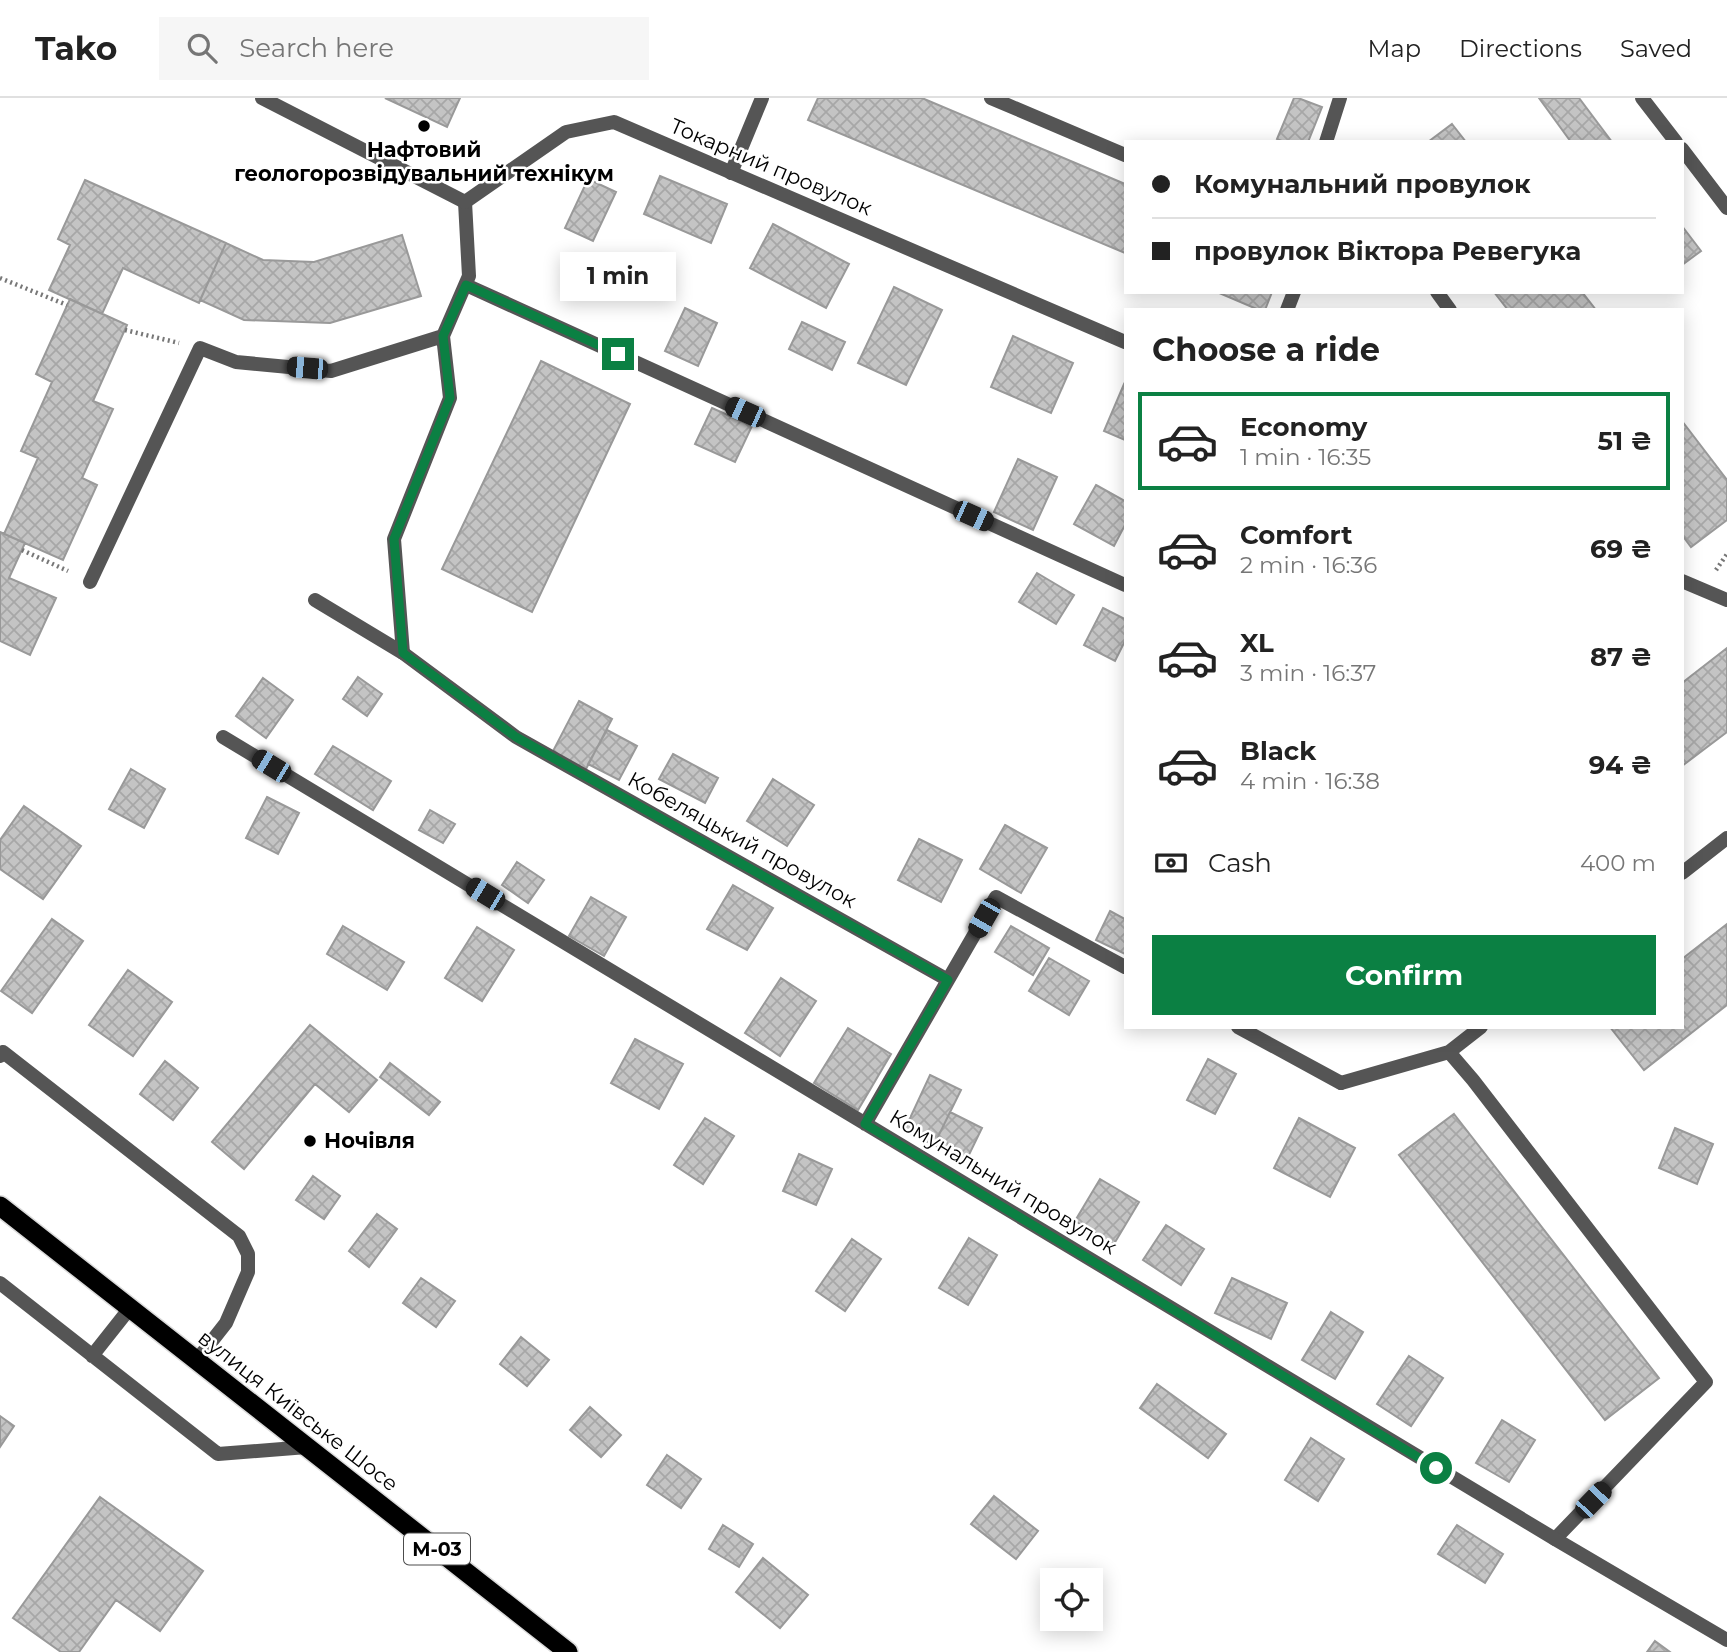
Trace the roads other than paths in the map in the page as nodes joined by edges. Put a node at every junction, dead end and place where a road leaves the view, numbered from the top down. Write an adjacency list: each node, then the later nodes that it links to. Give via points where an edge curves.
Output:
1 (262, 98): 11 (street)
2 (762, 98): 10 (street)
3 (991, 98): 9 (street)
4 (1340, 98): 6 (street)
5 (1642, 98): 7 (street)
6 (1327, 140)
7 (1674, 140)
8 (1684, 152): 12 (street)
9 (1124, 155)
10 (731, 173): 11 (street, Токарний провулок, via 614,122 566,132); 15 (street, Токарний провулок)
11 (464, 202): 13 (street, via 470,276)
12 (1727, 208)
13 (466, 285): 14 (street); 18 (street)
14 (443, 336): 16 (street, via 331,371 236,362 200,348); 21 (street, via 450,398 394,539)
15 (1124, 342)
16 (90, 582)
17 (1684, 582): 20 (street)
18 (1124, 585)
19 (315, 600): 21 (street, Кобеляцький провулок)
20 (1727, 600)
21 (403, 653): 26 (street, Кобеляцький провулок, via 516,737)
22 (223, 737): 31 (street, Комунальний провулок)
23 (1727, 838): 24 (street)
24 (1684, 871)
25 (1124, 966): 26 (street, via 996,897)
26 (948, 980): 31 (street)
27 (1242, 1029): 29 (street, via 1341,1083)
28 (1478, 1029): 29 (street)
29 (1448, 1052): 38 (street, via 1706,1382)
30 (0, 1056): 36 (street, via 3,1052 239,1236 248,1254 248,1272 226,1323)
31 (865, 1124): 38 (street, Комунальний провулок)
32 (0, 1206): 34 (highway, вулиця Київське Шосе / М-03)
33 (0, 1283): 35 (street)
34 (130, 1308): 35 (street); 36 (highway, вулиця Київське Шосе / М-03)
35 (92, 1356): 37 (street, via 218,1454)
36 (197, 1360): 37 (highway, вулиця Київське Шосе / М-03)
37 (307, 1447): 40 (highway, вулиця Київське Шосе / М-03)
38 (1555, 1539): 39 (street, Комунальний провулок)
39 (1727, 1640)
40 (568, 1652)

